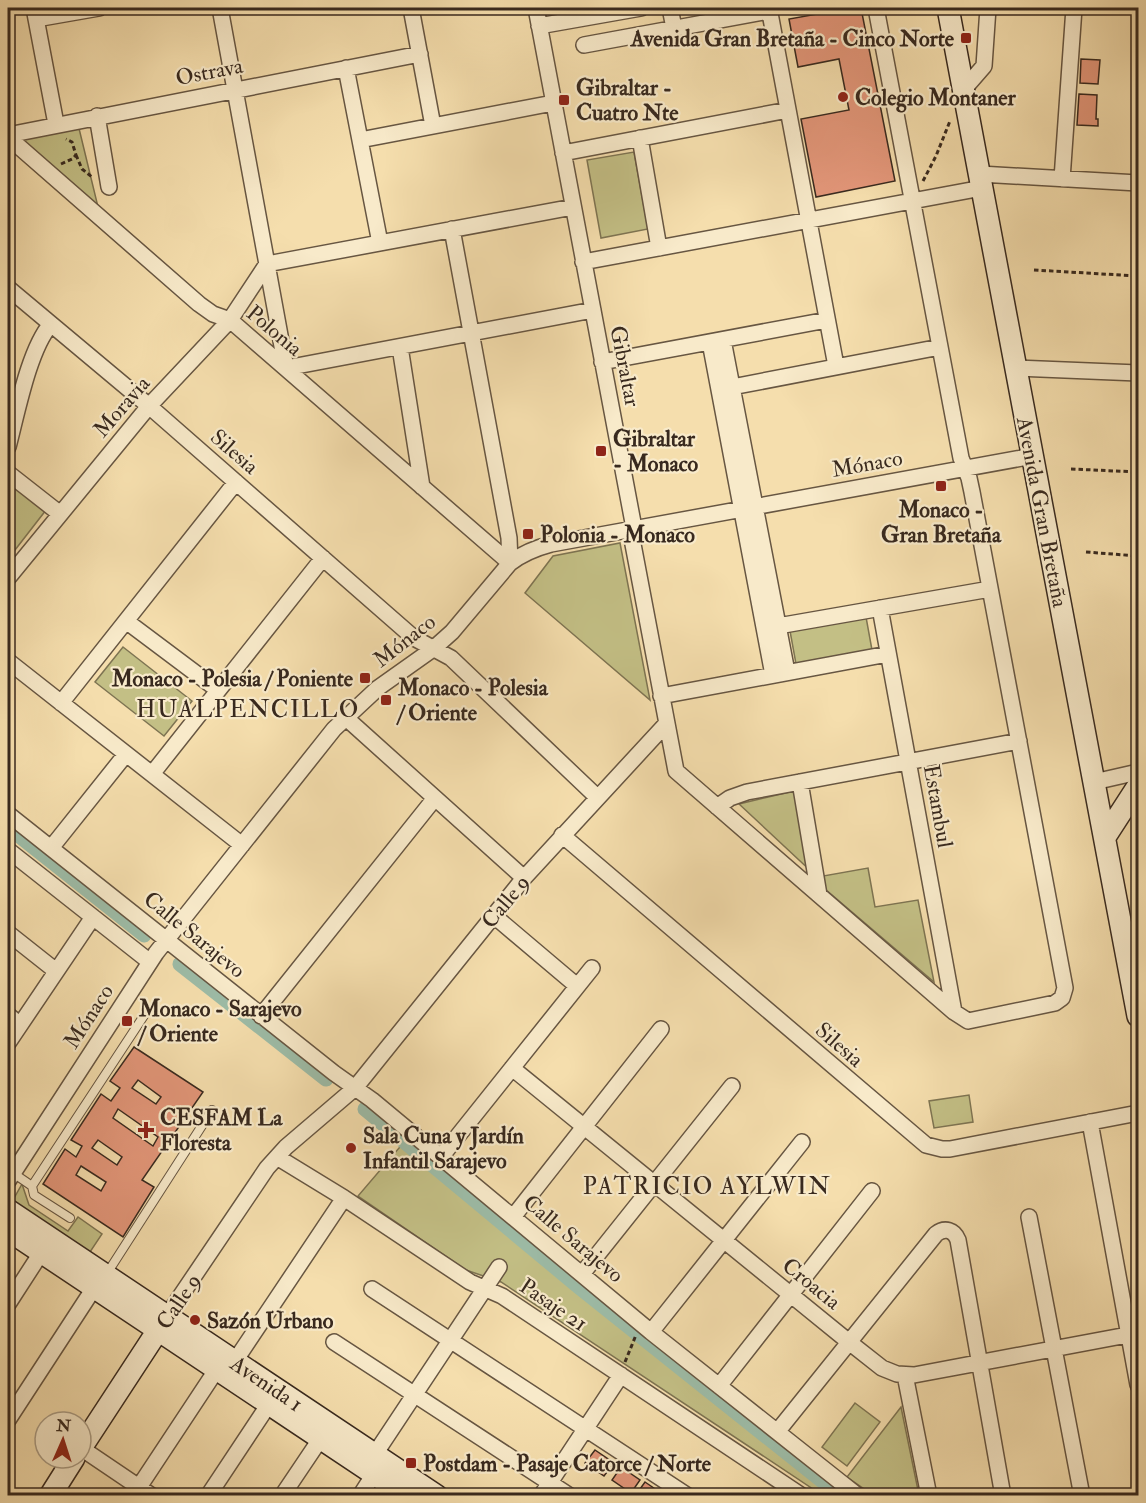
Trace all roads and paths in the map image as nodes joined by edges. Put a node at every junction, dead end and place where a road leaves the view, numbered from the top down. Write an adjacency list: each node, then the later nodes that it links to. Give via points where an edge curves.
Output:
1 (99, 8): 12 (street)
2 (220, 8): 18 (street)
3 (411, 8): 16 (street)
4 (536, 8): 13 (street, Gibraltar)
5 (641, 8): 13 (street)
6 (670, 8): 14 (street)
7 (876, 8): 37 (street)
8 (948, 8): 19 (main road, Avenida Gran Bretaña)
9 (988, 8): 19 (street, via 984,66)
10 (1074, 8): 33 (street)
11 (769, 9): 14 (street); 21 (street)
12 (35, 13): 24 (street)
13 (539, 26): 20 (street, Gibraltar)
14 (674, 28): 15 (street)
15 (584, 45)
16 (420, 54): 17 (street, Ostrava); 25 (street)
17 (346, 68): 18 (street, Ostrava); 29 (street)
18 (235, 89): 22 (street, Ostrava); 44 (street)
19 (964, 89): 34 (main road, Avenida Gran Bretaña)
20 (554, 103): 25 (street); 30 (street, Gibraltar)
21 (788, 110): 28 (street); 39 (street)
22 (97, 116): 24 (street, Ostrava); 36 (street)
23 (952, 118): 37 (path)
24 (56, 124): 26 (street, Ostrava)
25 (433, 126): 29 (street)
26 (39, 128): 27 (street, Ostrava); 31 (path, via 51,138 72,142)
27 (8, 136): 49 (street, Polonia, via 199,304)
28 (640, 138): 30 (street); 42 (street)
29 (360, 140): 41 (street)
30 (563, 153): 38 (street, Gibraltar)
31 (76, 155): 32 (path); 36 (path, via 82,170)
32 (57, 164)
33 (1062, 179): 34 (street); 35 (street)
34 (981, 181): 37 (street); 59 (main road, Avenida Gran Bretaña)
35 (1138, 183)
36 (109, 188)
37 (912, 201): 39 (street); 54 (street)
38 (573, 207): 40 (street); 43 (street, Gibraltar)
39 (808, 220): 42 (street); 50 (street)
40 (452, 230): 41 (street); 52 (street)
41 (380, 243): 44 (street)
42 (659, 248): 43 (street)
43 (583, 262): 48 (street, Gibraltar)
44 (267, 264): 49 (street, Moravia); 58 (street)
45 (1034, 270): 46 (path)
46 (1138, 276)
47 (8, 288): 51 (street, Silesia)
48 (592, 310): 52 (street); 56 (street, Gibraltar)
49 (231, 320): 58 (street, Polonia); 62 (street, Moravia)
50 (827, 320): 53 (street); 57 (street)
51 (51, 324): 62 (street, Silesia); 63 (street, via 35,352)
52 (471, 333): 55 (street); 77 (street, via 509,538)
53 (716, 341): 56 (street); 61 (street); 71 (street)
54 (940, 346): 57 (street); 65 (street)
55 (400, 347): 58 (street); 70 (street)
56 (602, 362): 73 (street, Gibraltar)
57 (836, 366): 61 (street)
58 (286, 368): 70 (street, Polonia)
59 (1016, 368): 60 (street); 64 (main road, Avenida Gran Bretaña)
60 (1138, 373)
61 (732, 387): 71 (street)
62 (149, 406): 69 (street, Silesia); 72 (street, Moravia)
63 (8, 447)
64 (1033, 456): 65 (street, Mónaco); 98 (main road, Avenida Gran Bretaña)
65 (965, 468): 71 (street, Mónaco); 79 (street)
66 (1071, 469): 67 (path)
67 (1138, 472)
68 (8, 473): 72 (street)
69 (236, 482): 76 (street, Silesia); 81 (street)
70 (422, 487): 77 (street, Polonia)
71 (748, 507): 73 (street, Mónaco); 82 (street)
72 (59, 513): 78 (street, Moravia)
73 (633, 528): 77 (street, Mónaco, via 539,547); 88 (street, Gibraltar)
74 (1086, 552): 75 (path)
75 (1138, 556)
76 (322, 558): 83 (street, Silesia, via 414,638); 87 (street)
77 (510, 563): 83 (street, Mónaco, via 452,633)
78 (8, 578)
79 (990, 589): 80 (street); 92 (street)
80 (880, 608): 82 (street); 84 (street, Estambul)
81 (126, 621): 87 (street); 89 (street)
82 (774, 633): 86 (street)
83 (433, 649): 90 (street, Mónaco); 100 (street, Silesia, via 451,658)
84 (888, 654): 86 (street); 94 (street, Estambul)
85 (8, 661): 89 (street)
86 (780, 674): 88 (street)
87 (218, 690): 96 (street)
88 (661, 696): 91 (street, Gibraltar)
89 (61, 703): 93 (street)
90 (345, 717): 101 (street); 106 (street, Mónaco)
91 (666, 724): 100 (street, Calle 9); 102 (street, Gibraltar, via 675,769)
92 (1018, 741): 94 (street); 120 (street, via 1065,993 1055,1004 968,1021)
93 (126, 754): 96 (street); 107 (street)
94 (908, 762): 97 (street); 120 (street, Estambul)
95 (1138, 772): 98 (street)
96 (152, 774): 106 (street)
97 (800, 782): 102 (street, via 747,792); 110 (street)
98 (1094, 782): 105 (main road, Avenida Gran Bretaña)
99 (1138, 786): 105 (main road)
100 (597, 797): 104 (street, Calle 9)
101 (435, 798): 109 (street); 123 (street)
102 (717, 807): 110 (street)
103 (8, 814): 107 (street, Calle Sarajevo)
104 (562, 835): 109 (street, Calle 9); 133 (street, Silesia, via 926,1145 950,1149)
105 (1105, 837): 113 (main road, Avenida Gran Bretaña)
106 (242, 845): 115 (street, Mónaco)
107 (51, 848): 115 (street, Calle Sarajevo)
108 (8, 850): 112 (street)
109 (524, 878): 111 (street, Calle 9)
110 (819, 895): 120 (street)
111 (493, 915): 119 (street); 130 (street, Calle 9)
112 (93, 917): 116 (street); 118 (street)
113 (1130, 929): 124 (main road, Avenida Gran Bretaña)
114 (8, 933): 118 (street)
115 (166, 940): 116 (street, Mónaco); 123 (street, Calle Sarajevo)
116 (150, 962): 138 (street, Mónaco)
117 (592, 968): 119 (street)
118 (56, 971): 125 (street)
119 (577, 986): 128 (street)
120 (954, 1012)
121 (145, 1014): 140 (lane)
122 (8, 1015): 125 (street)
123 (261, 1016): 130 (street, Calle Sarajevo)
124 (1138, 1016)
125 (20, 1025): 127 (street)
126 (661, 1029): 134 (street)
127 (8, 1044)
128 (512, 1068): 134 (street, Croacia); 137 (street)
129 (732, 1086): 139 (street)
130 (355, 1088): 136 (street, Calle 9); 137 (street, Calle Sarajevo)
131 (212, 1110): 152 (lane)
132 (1138, 1113): 133 (street, Silesia)
133 (1090, 1122): 159 (street)
134 (584, 1127): 139 (street, Croacia); 144 (street)
135 (802, 1142): 148 (street)
136 (277, 1156): 142 (street, Pasaje 21); 157 (street, Calle 9)
137 (441, 1157): 144 (street, Calle Sarajevo)
138 (10, 1177): 140 (lane)
139 (654, 1184): 148 (street, Croacia); 151 (street)
140 (32, 1186): 145 (lane, via 34,1195)
141 (872, 1191): 155 (street)
142 (344, 1198): 154 (street, Pasaje 21); 166 (street)
143 (8, 1210): 152 (main road, Avenida 1)
144 (513, 1217): 151 (street, Calle Sarajevo)
145 (70, 1218)
146 (1029, 1218): 164 (street)
147 (8, 1230): 149 (main road, Avenida 1)
148 (724, 1240): 155 (street, Croacia); 158 (street)
149 (42, 1253): 152 (main road, Avenida 1); 156 (street)
150 (499, 1267): 154 (street)
151 (582, 1274): 158 (street, Calle Sarajevo)
152 (100, 1281): 157 (main road, Avenida 1); 173 (street)
153 (372, 1289): 161 (street)
154 (485, 1289): 161 (street); 168 (street, Pasaje 21, via 502,1296)
155 (790, 1294): 163 (street, Croacia); 170 (street)
156 (8, 1304)
157 (163, 1323): 166 (main road, Avenida 1); 175 (main road, Calle 9)
158 (651, 1332): 170 (street, Calle Sarajevo)
159 (1134, 1334): 164 (street); 169 (street)
160 (633, 1339): 168 (path)
161 (451, 1340): 171 (street); 174 (street)
162 (334, 1342): 171 (street)
163 (849, 1342): 165 (street, via 936,1234 948,1230 958,1240); 167 (street, Croacia, via 882,1368); 176 (street)
164 (1054, 1348): 165 (street); 196 (street)
165 (980, 1363): 167 (street); 195 (street)
166 (226, 1365): 172 (main road, Avenida 1); 179 (main road, Avenida 1); 183 (street)
167 (905, 1375): 194 (street)
168 (621, 1376): 174 (street); 182 (street, Pasaje 21)
169 (1138, 1385)
170 (719, 1386): 176 (street, Calle Sarajevo)
171 (415, 1394): 179 (street); 181 (street)
172 (269, 1404): 177 (main road, Avenida 1); 185 (street)
173 (8, 1420)
174 (586, 1428): 181 (street); 191 (street)
175 (93, 1430)
176 (777, 1432): 193 (street, Calle Sarajevo)
177 (321, 1438): 179 (main road, Avenida 1); 186 (street)
178 (93, 1456): 183 (street)
179 (375, 1464): 187 (street); 188 (main road, Avenida 1); 189 (main road, Avenida 1)
180 (67, 1470): 184 (main road)
181 (546, 1489): 190 (street)
182 (780, 1490): 192 (street, Pasaje 21)
183 (146, 1491)
184 (50, 1496)
185 (208, 1496)
186 (282, 1496)
187 (360, 1496)
188 (407, 1496)
189 (437, 1496)
190 (570, 1496)
191 (688, 1496)
192 (802, 1496)
193 (858, 1496)
194 (929, 1496)
195 (1003, 1496)
196 (1082, 1496)

